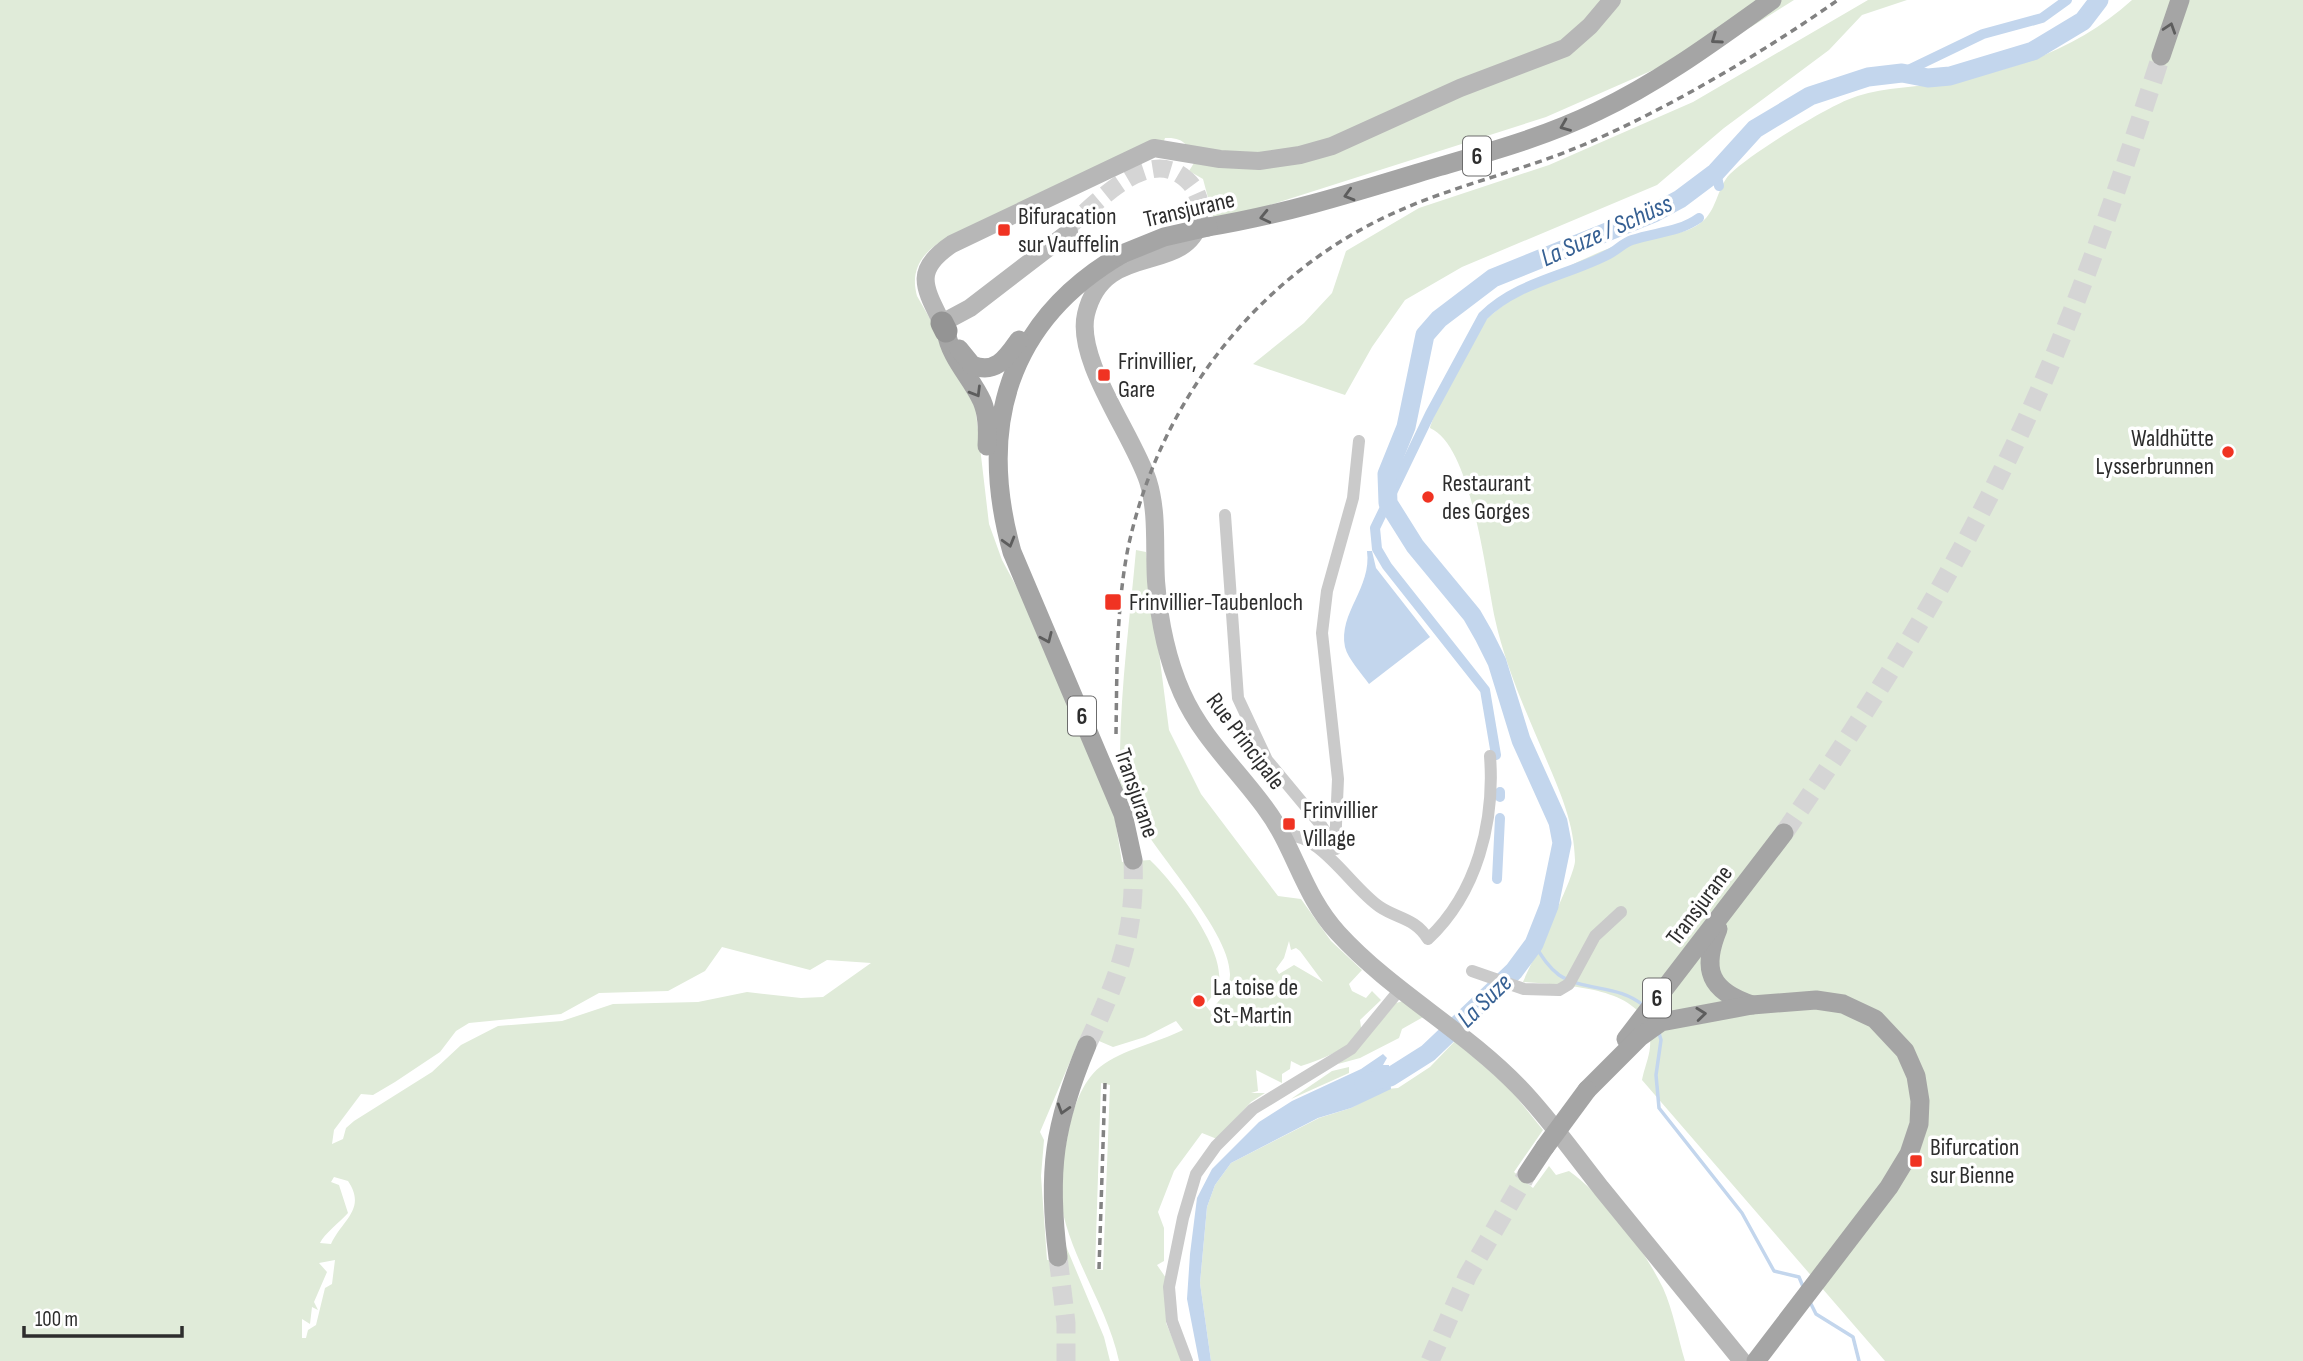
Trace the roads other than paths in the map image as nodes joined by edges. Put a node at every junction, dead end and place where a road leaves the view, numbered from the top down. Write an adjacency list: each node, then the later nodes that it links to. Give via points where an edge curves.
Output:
1 (1612, 0): 7 (main road, via 1565,48 1460,88 1332,146 1259,161 1154,148 1049,195 933,258 925,286)
2 (1772, 0): 5 (main road, Transjurane / 6, one-way to 5, via 1661,76 1572,123 1349,195 1284,212)
3 (2180, 0): 4 (main road, one-way to 3)
4 (2161, 56)
5 (1199, 223): 8 (main road, Transjurane / 6, bridge, via 1122,254 1078,284 1046,318 1028,328); 14 (main road, Rue Principale, via 1159,254 1127,265 1104,280 1085,316 1084,333 1091,360 1140,460 1151,493 1158,607 1172,670 1205,735 1264,805)
6 (1069, 232): 7 (main road)
7 (944, 327): 8 (main road, via 972,365); 10 (main road, one-way to 10, via 947,341 985,410 988,478)
8 (1005, 371): 10 (main road, Transjurane / 6, via 997,455)
9 (1359, 441): 15 (street, via 1353,498 1327,591 1322,633 1338,779)
10 (1000, 508): 16 (main road, Transjurane / 6, one-way to 16, via 1021,575 1123,814)
11 (1225, 515): 15 (street, via 1238,698 1267,760)
12 (1490, 756): 17 (street, via 1492,792 1479,856 1457,907 1428,939 1413,921 1378,907)
13 (1784, 833): 18 (main road, Transjurane / 6)
14 (1282, 835): 17 (street, via 1303,839); 21 (main road, Rue Principale, via 1305,888 1327,920)
15 (1335, 847): 17 (street)
16 (1133, 860)
17 (1339, 867)
18 (1728, 906): 22 (main road, via 1711,948 1710,971 1724,993); 24 (main road, Transjurane / 6)
19 (1621, 912): 20 (street, via 1595,936 1569,984 1559,990 1514,987)
20 (1472, 971)
21 (1405, 991): 27 (street, via 1351,1049 1253,1109 1196,1174 1169,1287 1172,1321); 28 (main road, Rue Principale, via 1483,1053 1527,1096)
22 (1752, 1006): 24 (main road, one-way to 22, via 1661,1022); 29 (main road, via 1816,1000 1843,1004 1875,1019 1896,1038 1910,1060 1919,1092 1919,1124 1909,1154)
23 (1087, 1045): 26 (main road, one-way to 26, via 1054,1147 1051,1174)
24 (1587, 1090): 25 (main road, Transjurane / 6, bridge)
25 (1529, 1171)
26 (1058, 1257)
27 (1187, 1361)
28 (1742, 1361)
29 (1756, 1361)

